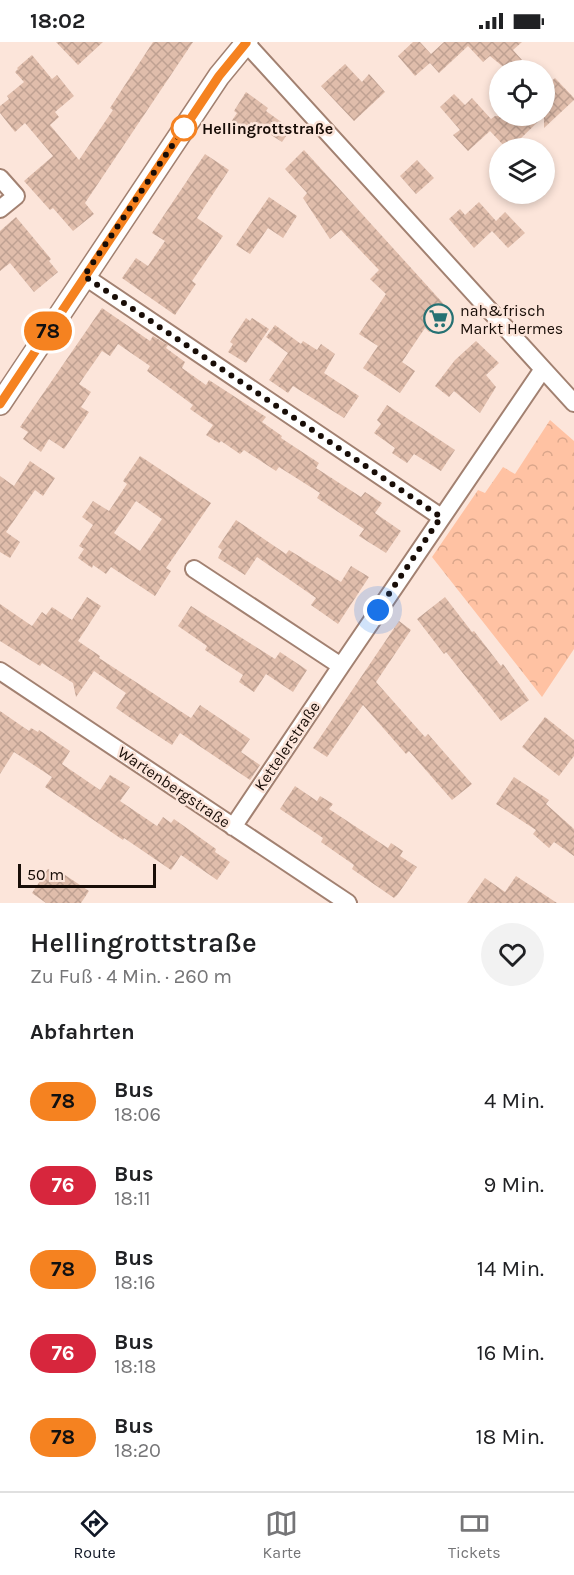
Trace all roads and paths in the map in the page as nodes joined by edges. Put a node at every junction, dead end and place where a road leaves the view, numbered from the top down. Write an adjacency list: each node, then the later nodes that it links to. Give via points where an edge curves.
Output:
1 (246, 42): 4 (street); 5 (street)
2 (0, 178): 3 (street, via 16,196)
3 (0, 209)
4 (84, 276): 7 (street); 8 (street)
5 (543, 369): 6 (street); 8 (street, Kettelerstraße)
6 (574, 403)
7 (0, 404)
8 (441, 517): 10 (street, Kettelerstraße)
9 (194, 569): 10 (street)
10 (340, 666): 12 (street, Kettelerstraße)
11 (0, 671): 12 (street, Wartenbergstraße)
12 (234, 827): 13 (street, Wartenbergstraße)
13 (348, 903)

